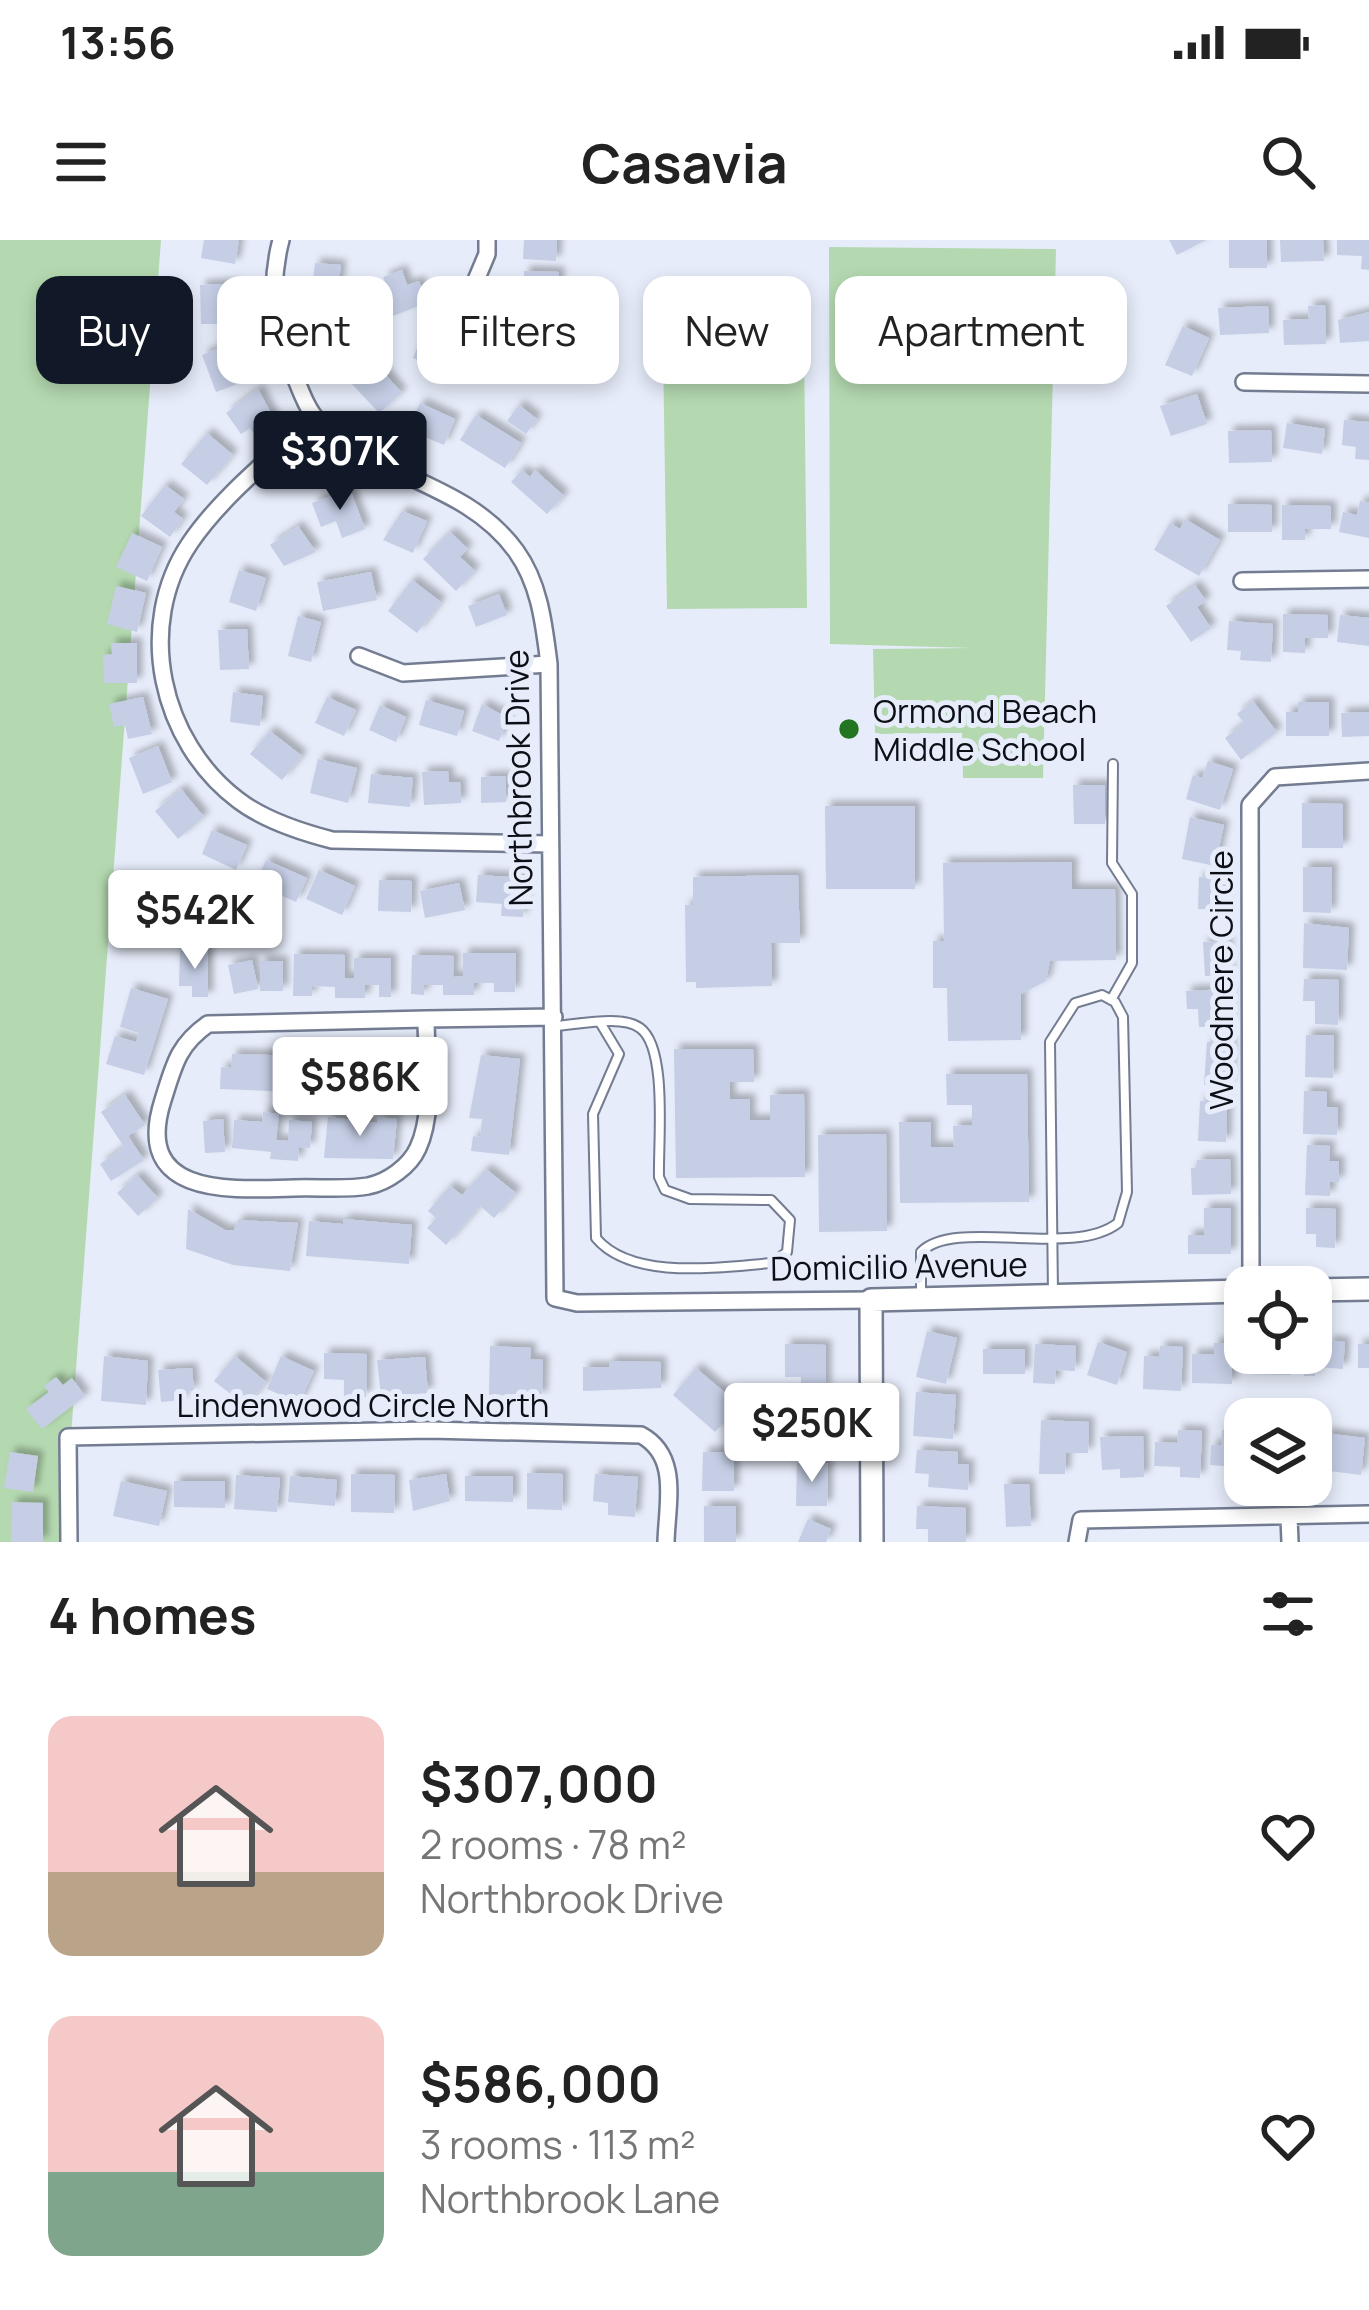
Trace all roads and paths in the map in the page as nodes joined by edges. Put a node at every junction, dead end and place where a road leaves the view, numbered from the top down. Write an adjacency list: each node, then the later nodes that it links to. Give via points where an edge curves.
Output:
1 (281, 240): 6 (street, via 274,267 278,337)
2 (487, 240): 3 (street)
3 (478, 276)
4 (1244, 382): 5 (street)
5 (1369, 384)
6 (314, 418): 10 (street, Northbrook Drive, via 346,444 466,502 505,538 540,600); 13 (street, via 191,542 176,571 160,636 170,706 185,742 241,803 302,832 332,840)
7 (1369, 579): 8 (street)
8 (1242, 581)
9 (359, 656): 10 (street, via 403,673)
10 (549, 664): 13 (street, Northbrook Drive)
11 (1113, 764): 14 (lane, via 1112,863 1132,895 1132,963)
12 (1369, 771): 19 (street, Woodmere Circle, via 1275,777 1250,805)
13 (550, 844): 16 (street, Northbrook Drive)
14 (1111, 1000): 18 (lane, via 1088,995 1075,1003 1050,1042); 18 (lane, via 1123,1017 1125,1208 1106,1233)
15 (426, 1019): 15 (street, via 208,1024 180,1043 154,1126 164,1162 191,1185 230,1190 370,1186 398,1173 417,1150 425,1120); 16 (street)
16 (554, 1022): 17 (lane); 24 (street, Northbrook Drive)
17 (601, 1024): 17 (lane, via 619,1054 592,1114 596,1238 638,1264 772,1263 787,1252 790,1220 771,1200 690,1199 665,1190 655,1046 640,1028)
18 (1052, 1238): 23 (lane); 25 (lane, via 937,1240 921,1252)
19 (1248, 1266)
20 (1369, 1289): 22 (street)
21 (1224, 1290): 23 (street, Domicilio Avenue)
22 (1332, 1290)
23 (1053, 1296): 25 (street, Domicilio Avenue)
24 (556, 1298): 26 (street, Domicilio Avenue)
25 (922, 1299): 26 (street, Domicilio Avenue)
26 (872, 1300): 31 (street)
27 (1369, 1514): 28 (street)
28 (1289, 1516): 32 (street, via 1082,1520); 33 (street)
29 (70, 1542): 30 (street, Lindenwood Circle North, via 68,1437 430,1430 641,1435 668,1460)
30 (666, 1542)
31 (872, 1542)
32 (1077, 1542)
33 (1290, 1542)

